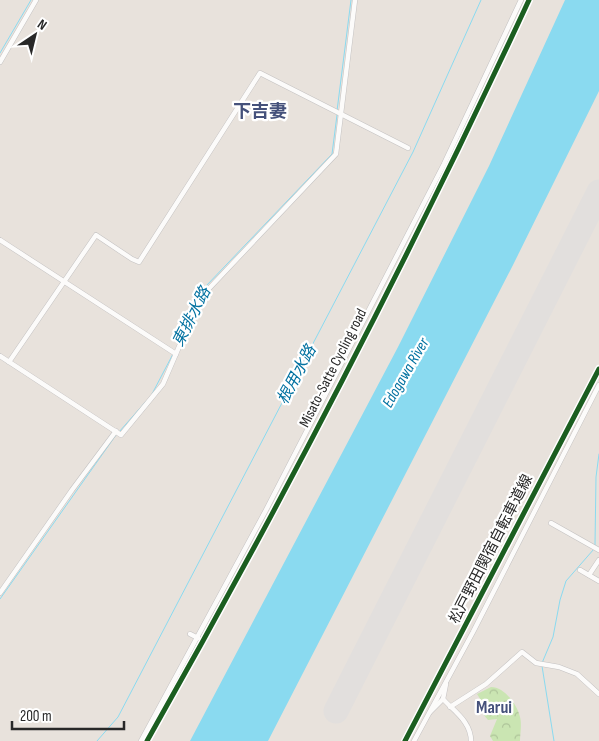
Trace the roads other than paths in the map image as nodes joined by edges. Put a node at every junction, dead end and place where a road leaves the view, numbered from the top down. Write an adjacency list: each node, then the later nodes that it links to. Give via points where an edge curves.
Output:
1 (36, 0): 4 (street)
2 (355, 0): 5 (street)
3 (521, 0): 22 (street, via 448,155)
4 (0, 62)
5 (341, 114): 6 (street); 8 (street, via 260,73 139,262 96,236); 9 (street, via 336,154 208,287)
6 (408, 148)
7 (0, 240): 8 (street)
8 (65, 282): 9 (street); 11 (street)
9 (176, 354): 13 (street, via 160,388)
10 (0, 356): 11 (street)
11 (9, 362): 13 (street)
12 (599, 385): 23 (street)
13 (117, 433): 20 (street, via 72,490)
14 (551, 523): 15 (street)
15 (599, 550)
16 (599, 560): 18 (street)
17 (580, 570): 18 (street)
18 (589, 575): 19 (street)
19 (599, 581)
20 (0, 593)
21 (190, 634): 22 (street)
22 (198, 638): 28 (street)
23 (446, 682): 25 (street); 27 (street)
24 (599, 694): 26 (street, via 577,674 536,663 522,652 486,684)
25 (443, 699): 26 (street); 27 (street)
26 (450, 707): 30 (street, via 470,728)
27 (429, 712): 29 (street)
28 (141, 741)
29 (414, 741)
30 (472, 741)

